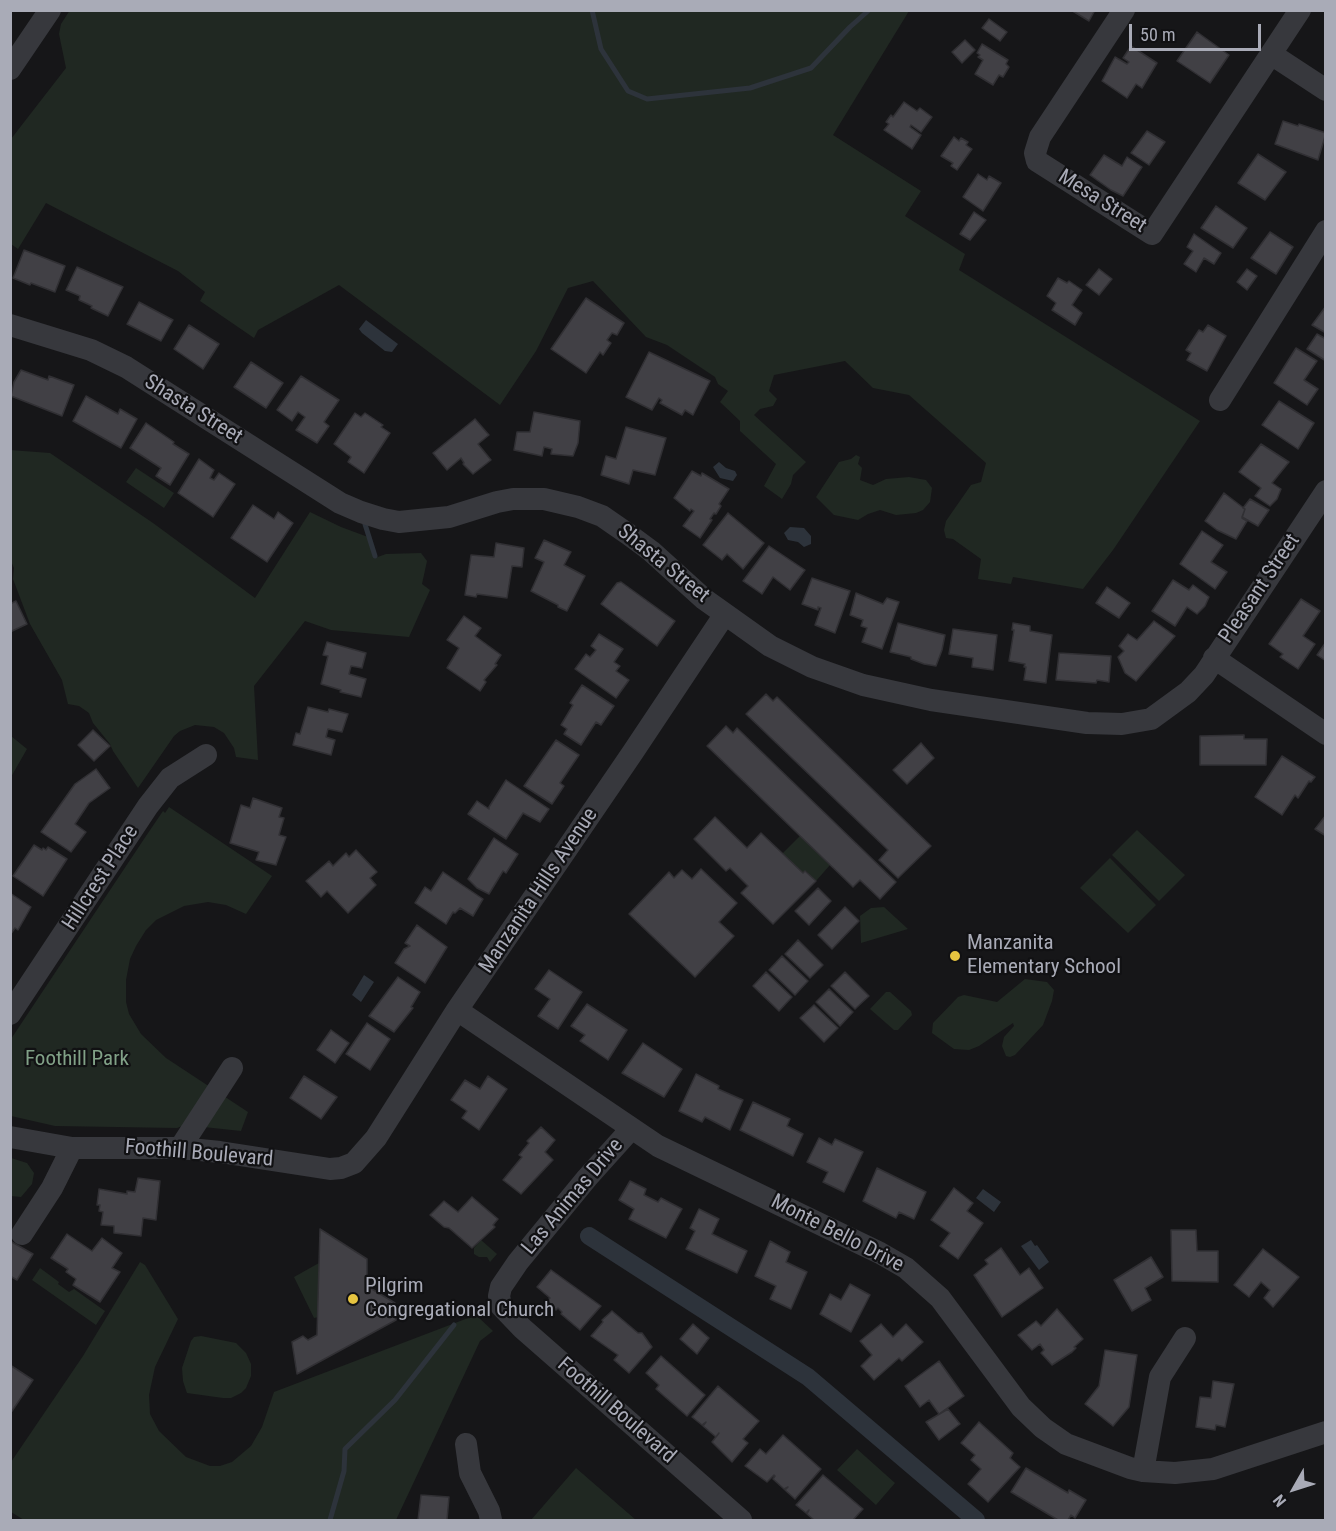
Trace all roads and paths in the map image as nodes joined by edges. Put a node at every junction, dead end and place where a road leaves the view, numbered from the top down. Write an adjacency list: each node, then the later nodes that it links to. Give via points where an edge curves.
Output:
1 (50, 10): 5 (street)
2 (1124, 10): 4 (street, Mesa Street, via 1040,137 1035,153 1037,161 1152,234)
3 (1300, 10): 4 (street, Mesa Street)
4 (1271, 54): 6 (street)
5 (10, 69)
6 (1326, 90)
7 (1326, 231): 9 (street)
8 (10, 325): 11 (street, Shasta Street, via 91,350 120,364 340,503 383,519 399,522 449,517 497,502 544,499 602,516 651,551)
9 (1220, 400)
10 (1326, 491): 12 (street, Pleasant Street)
11 (725, 614): 12 (street, Shasta Street, via 791,657 863,684 931,700 1087,723 1122,724 1151,719 1188,692); 15 (street, Manzanita Hills Avenue)
12 (1214, 658): 13 (street)
13 (1326, 734)
14 (206, 755): 16 (street, Hillcrest Place, via 170,778 148,806)
15 (457, 1010): 18 (street, Monte Bello Drive); 22 (street, Manzanita Hills Avenue, via 376,1138)
16 (10, 1014)
17 (232, 1068): 21 (street)
18 (631, 1129): 24 (street, Las Animas Drive, via 518,1262); 28 (street, Monte Bello Drive, via 658,1146 900,1264 940,1298 1009,1393 1043,1428 1079,1450)
19 (10, 1137): 20 (street, Foothill Boulevard)
20 (72, 1148): 21 (street, Foothill Boulevard); 23 (street)
21 (180, 1148): 22 (street, Foothill Boulevard, via 330,1169)
22 (350, 1165)
23 (22, 1234)
24 (499, 1296): 30 (street, Foothill Boulevard, via 501,1306 522,1328)
25 (1185, 1338): 28 (street, via 1160,1377)
26 (1326, 1432): 28 (street, Monte Bello Drive, via 1213,1469)
27 (466, 1444): 29 (street, via 468,1466)
28 (1143, 1471)
29 (491, 1521)
30 (741, 1521)

